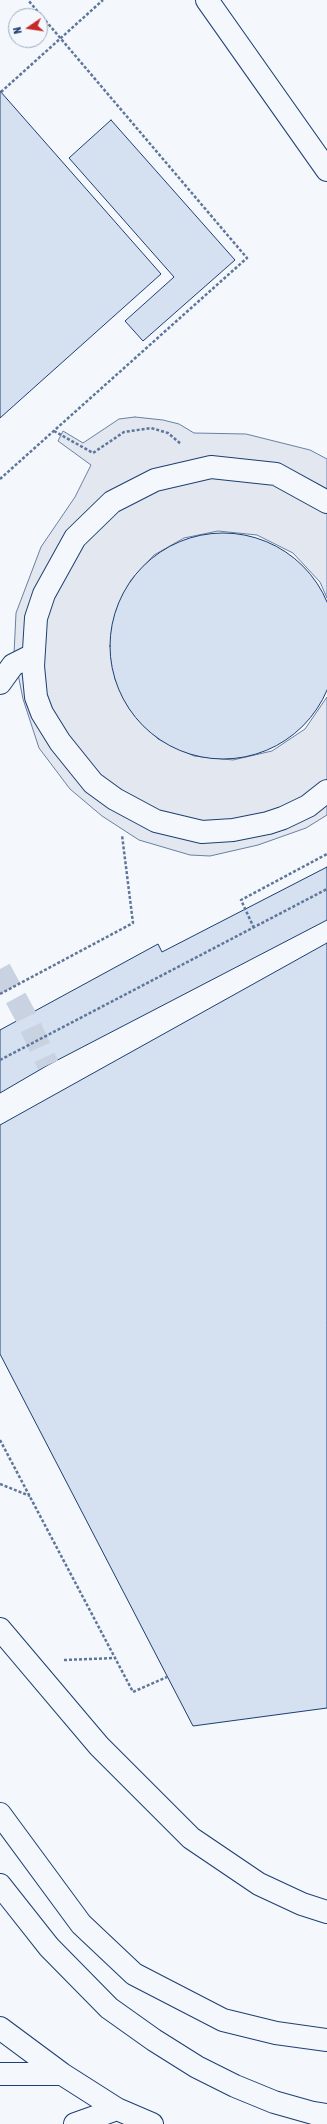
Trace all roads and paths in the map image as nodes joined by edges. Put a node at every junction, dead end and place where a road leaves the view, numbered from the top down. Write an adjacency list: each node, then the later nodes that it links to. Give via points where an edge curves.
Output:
1 (28, 0): 6 (path)
2 (102, 0): 6 (path)
3 (207, 0): 5 (main road)
4 (223, 0): 5 (main road)
5 (223, 23): 8 (main road)
6 (61, 39): 7 (path); 9 (path, via 247,258)
7 (1, 92)
8 (327, 170)
9 (54, 431): 10 (path, via 93,453 124,432 151,428 168,433); 11 (path)
10 (185, 447)
11 (0, 478)
12 (327, 502): 13 (main road, via 276,474 211,467 155,480 112,502 75,538 44,594 36,618)
13 (33, 655): 14 (main road, via 13,665); 15 (main road, via 36,697 42,713 60,742 94,783 115,799 156,821 202,832 234,830 283,818 308,806)
14 (0, 683)
15 (327, 791)
16 (121, 828): 20 (path, via 133,923)
17 (327, 854): 19 (path, via 241,900)
18 (327, 889): 19 (path, bridge)
19 (254, 928): 21 (path, bridge)
20 (0, 994)
21 (0, 1060)
22 (0, 1440): 24 (path)
23 (0, 1484): 24 (path)
24 (30, 1497): 26 (path)
25 (0, 1629): 31 (main road, via 99,1746 192,1838 259,1884 302,1904)
26 (115, 1658): 27 (path); 28 (path, via 134,1692)
27 (62, 1660)
28 (167, 1676)
29 (0, 1814): 33 (main road, via 81,1924 134,1974 223,2020 276,2033)
30 (0, 1885): 37 (main road, via 48,1947 109,2008 154,2040 197,2067 235,2086 274,2102 313,2113)
31 (327, 1912)
32 (0, 2028): 35 (main road)
33 (327, 2040)
34 (0, 2074): 35 (main road)
35 (62, 2074): 36 (main road)
36 (117, 2109): 38 (main road); 39 (main road)
37 (327, 2114)
38 (75, 2124)
39 (152, 2124)

